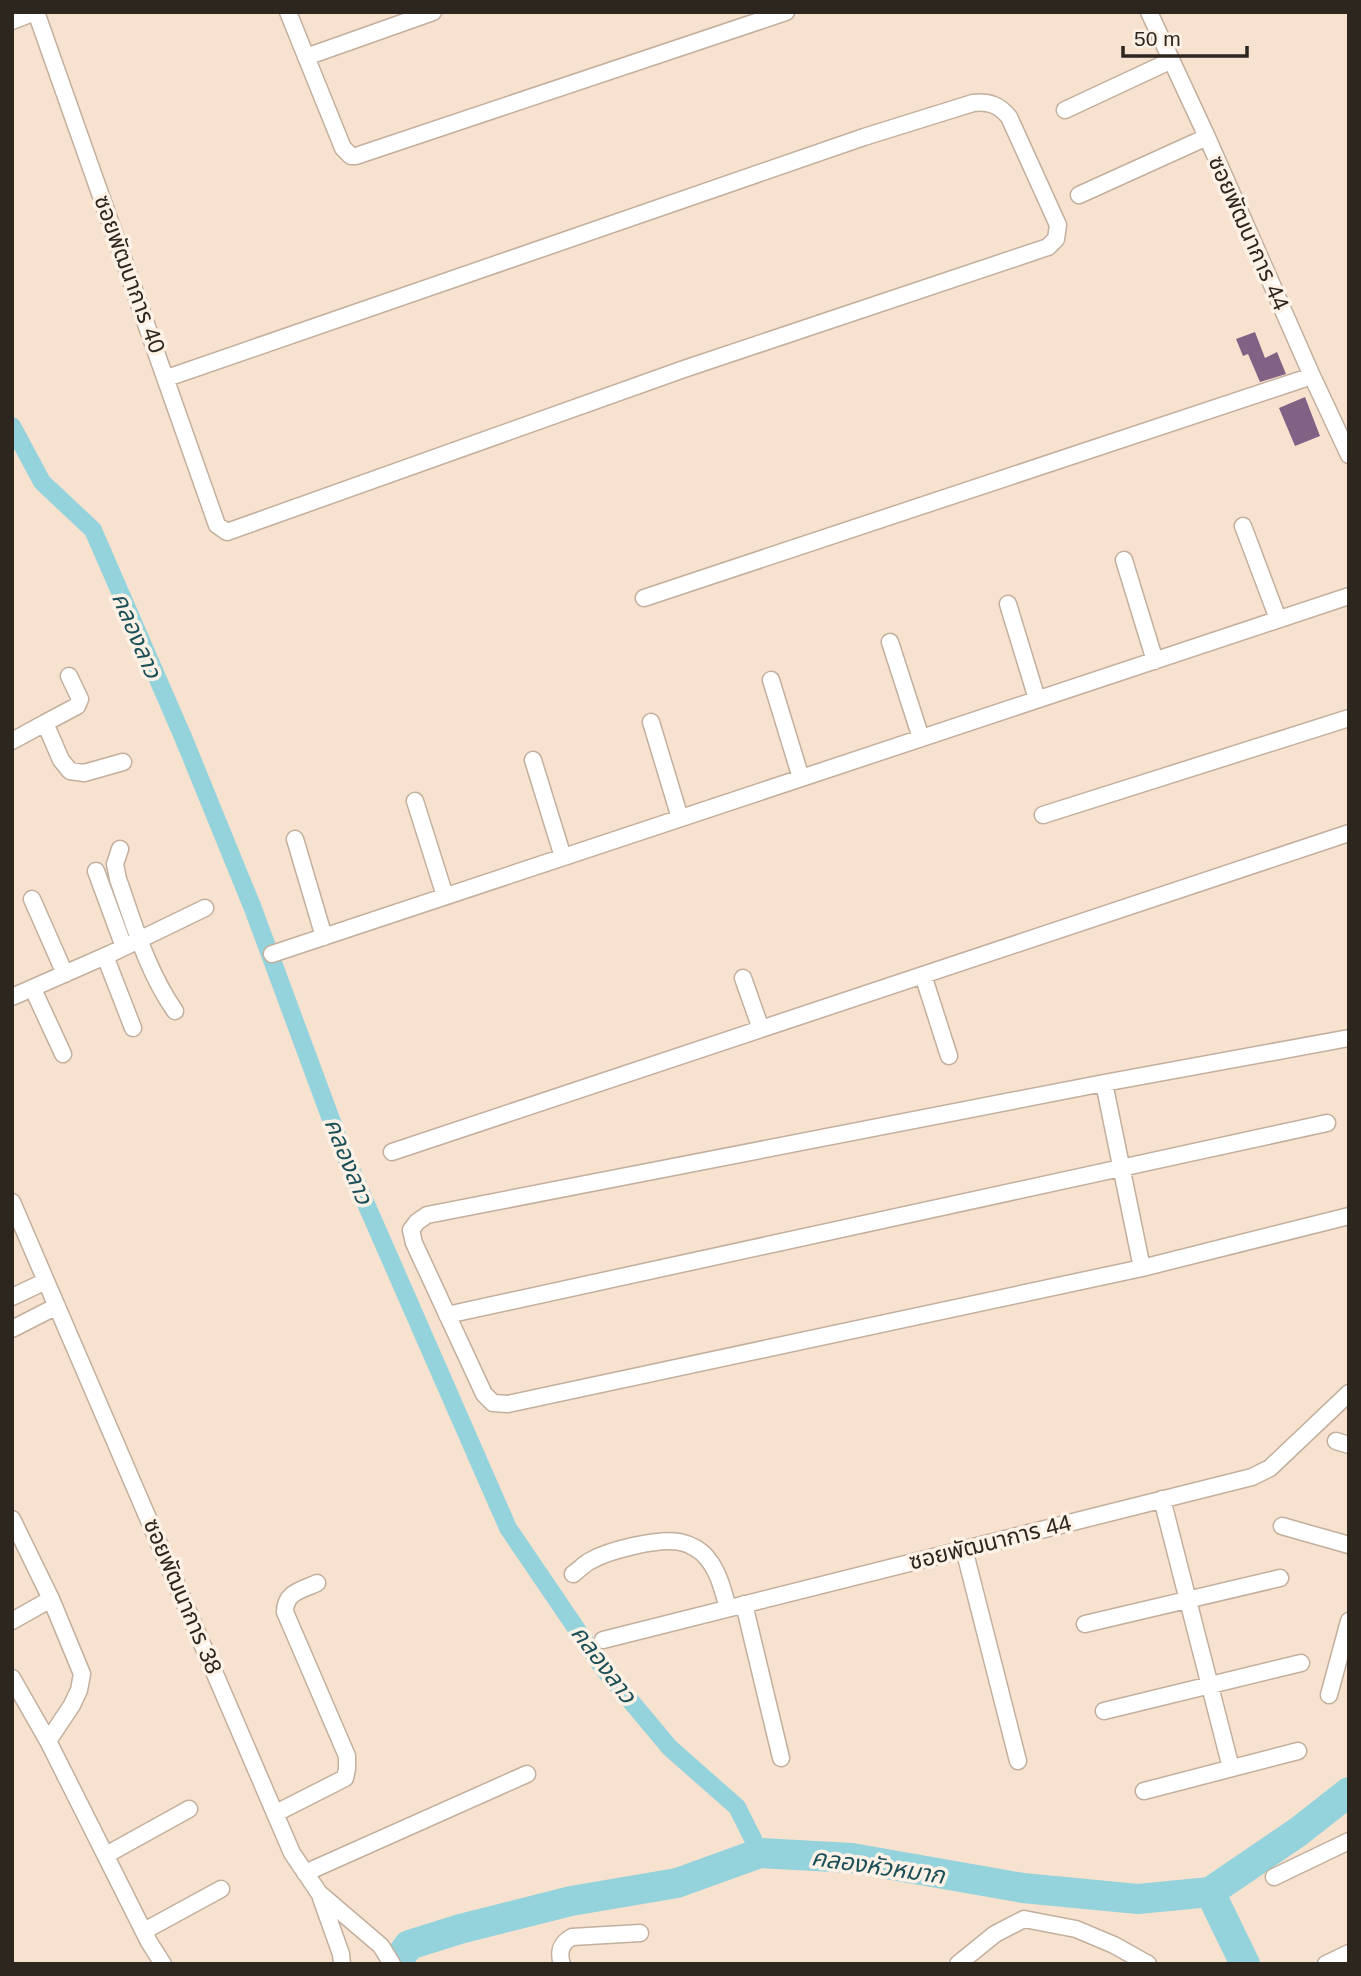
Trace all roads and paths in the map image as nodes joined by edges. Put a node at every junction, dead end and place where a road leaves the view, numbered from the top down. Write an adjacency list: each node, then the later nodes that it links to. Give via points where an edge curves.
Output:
1 (36, 12): 6 (street); 13 (street, ซอยพัฒนาการ 40)
2 (288, 12): 7 (street)
3 (433, 12): 7 (street)
4 (786, 12): 7 (street, via 356,156 343,148)
5 (1149, 12): 8 (street, ซอยพัฒนาการ 44)
6 (12, 21)
7 (306, 57)
8 (1170, 61): 9 (street); 10 (street, ซอยพัฒนาการ 44)
9 (1065, 110)
10 (1207, 137): 11 (street); 12 (street, ซอยพัฒนาการ 44)
11 (1079, 195)
12 (1311, 376): 14 (street, ซอยพัฒนาการ 44); 18 (street)
13 (166, 378): 13 (street, ซอยพัฒนาการ 40, via 973,103 995,105 1009,117 1058,225 1056,239 1048,247 684,369 227,532 217,525)
14 (1349, 455)
15 (1243, 526): 20 (street)
16 (1124, 560): 22 (street)
17 (1349, 596): 20 (street)
18 (644, 598)
19 (1008, 604): 25 (street)
20 (1278, 619): 22 (street)
21 (890, 642): 29 (street)
22 (1154, 661): 25 (street)
23 (69, 676): 28 (street, via 80,699 77,706)
24 (771, 680): 33 (street)
25 (1037, 699): 29 (street)
26 (1349, 718): 35 (street)
27 (651, 722): 36 (street)
28 (45, 723): 30 (street); 32 (street, via 70,771 84,773)
29 (921, 738): 33 (street)
30 (12, 741)
31 (533, 760): 40 (street)
32 (123, 762)
33 (801, 778): 36 (street)
34 (415, 801): 42 (street)
35 (1043, 814)
36 (680, 818): 40 (street)
37 (1349, 833): 50 (street)
38 (295, 839): 45 (street)
39 (120, 849): 46 (street, via 116,870)
40 (563, 857): 42 (street)
41 (96, 871): 46 (street)
42 (445, 897): 45 (street)
43 (32, 899): 49 (street)
44 (205, 908): 46 (street)
45 (324, 937): 47 (street)
46 (132, 944): 48 (street); 54 (street)
47 (272, 954)
48 (106, 956): 49 (street); 55 (street)
49 (65, 974): 52 (street)
50 (923, 975): 56 (street); 59 (street)
51 (743, 978): 56 (street)
52 (33, 989): 53 (street); 58 (street)
53 (12, 998)
54 (175, 1011)
55 (134, 1028)
56 (761, 1029): 62 (street)
57 (1349, 1038): 60 (street)
58 (63, 1054)
59 (950, 1056)
60 (1104, 1083): 63 (street); 70 (street, via 428,1215 411,1230)
61 (1327, 1123): 63 (street)
62 (392, 1152)
63 (1122, 1170): 66 (street); 70 (street)
64 (13, 1207): 67 (street, ซอยพัฒนาการ 38)
65 (1349, 1216): 66 (street)
66 (1142, 1268): 70 (street, via 508,1404 493,1403 484,1394)
67 (46, 1280): 68 (street); 69 (street, ซอยพัฒนาการ 38)
68 (12, 1297)
69 (57, 1306): 71 (street); 102 (street, ซอยพัฒนาการ 38)
70 (447, 1315)
71 (12, 1329)
72 (1349, 1393): 73 (street, ซอยพัฒนาการ 44, via 1270,1468 1252,1477)
73 (1161, 1499): 77 (street, ซอยพัฒนาการ 44); 82 (street)
74 (12, 1519): 81 (street)
75 (1283, 1526): 76 (street)
76 (1349, 1545)
77 (964, 1549): 83 (street, ซอยพัฒนาการ 44); 97 (street)
78 (573, 1574): 84 (street, via 605,1554 678,1541 694,1546 706,1557)
79 (1280, 1578): 82 (street)
80 (317, 1583): 102 (street, via 290,1595 285,1612 347,1756 347,1769 345,1779)
81 (51, 1599): 85 (street); 94 (street, via 82,1674 72,1705)
82 (1187, 1600): 87 (street); 91 (street)
83 (744, 1604): 84 (street, ซอยพัฒนาการ 44); 96 (street)
84 (728, 1608): 88 (street, ซอยพัฒนาการ 44)
85 (12, 1621)
86 (1349, 1621): 92 (street)
87 (1085, 1624)
88 (603, 1640)
89 (1301, 1663): 91 (street)
90 (12, 1678): 94 (street)
91 (1209, 1686): 93 (street); 98 (street)
92 (1329, 1695)
93 (1104, 1711)
94 (48, 1741): 104 (street)
95 (1298, 1751): 98 (street)
96 (781, 1758)
97 (1018, 1761)
98 (1231, 1768): 100 (street)
99 (527, 1774): 105 (street)
100 (1144, 1791)
101 (189, 1809): 104 (street)
102 (276, 1813): 105 (street, ซอยพัฒนาการ 38)
103 (1349, 1841): 106 (street)
104 (106, 1855): 109 (street)
105 (305, 1873): 108 (street, ซอยพัฒนาการ 38)
106 (1274, 1877)
107 (220, 1889): 109 (street)
108 (319, 1893): 114 (street); 115 (street, ซอยพัฒนาการ 38, via 381,1947)
109 (144, 1931): 113 (street)
110 (640, 1933): 116 (street, via 572,1937 561,1949)
111 (1349, 1952): 118 (street)
112 (1136, 1961): 117 (street, via 1076,1929 1024,1919 995,1934)
113 (163, 1964)
114 (342, 1964)
115 (392, 1964)
116 (562, 1964)
117 (958, 1964)
118 (1326, 1964)

